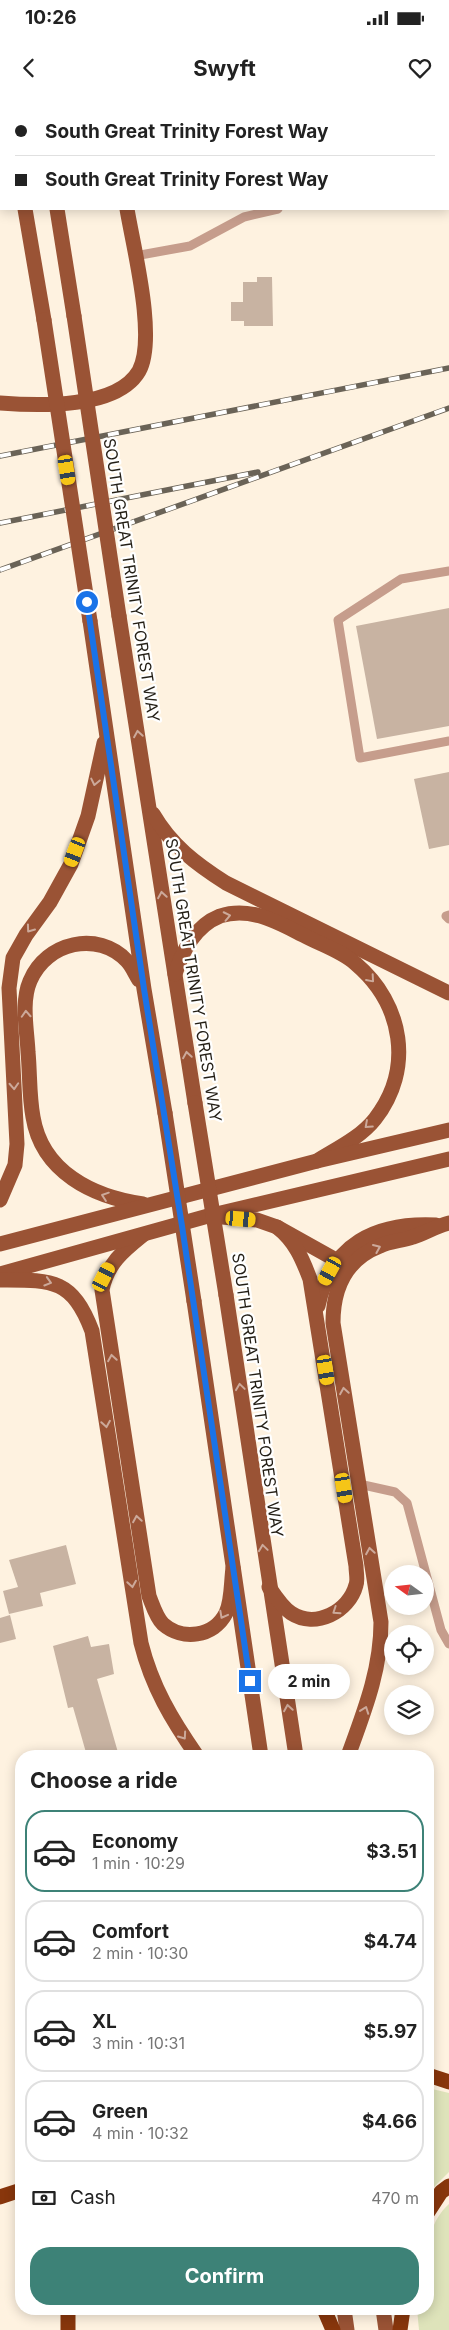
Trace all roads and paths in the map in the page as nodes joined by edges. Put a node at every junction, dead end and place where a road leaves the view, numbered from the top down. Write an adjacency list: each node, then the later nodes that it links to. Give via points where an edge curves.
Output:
1 (25, 210): 8 (main road, bridge)
2 (57, 210): 10 (main road, SOUTH GREAT TRINITY FOREST WAY, one-way to 2, bridge)
3 (127, 210): 5 (main road)
4 (274, 210): 5 (lane, via 244,217 190,246)
5 (135, 256): 6 (main road, via 146,320 146,348 139,370 126,385 100,398 33,406)
6 (0, 403)
7 (449, 572): 9 (lane, via 401,579 338,620 360,758)
8 (106, 734): 14 (main road); 19 (main road, one-way to 19, via 88,816 71,864 13,958 9,988 17,1144 12,1173)
9 (449, 741)
10 (149, 807): 13 (main road, SOUTH GREAT TRINITY FOREST WAY, one-way to 10); 15 (main road, via 178,848 226,883)
11 (449, 915): 12 (lane, via 446,916)
12 (449, 919)
13 (174, 975): 18 (main road, one-way to 18, via 190,942 208,923 222,916 247,914 272,919 354,962 374,982 391,1008 398,1033 400,1054 395,1079 388,1100 374,1120 353,1138); 32 (main road, SOUTH GREAT TRINITY FOREST WAY, one-way to 13, bridge)
14 (144, 989): 20 (main road, one-way to 14, via 121,1201 84,1188 57,1165 47,1151 37,1134 33,1116 25,1007 30,981 38,967 56,951 75,944 90,943 114,950 128,961); 31 (main road, bridge)
15 (449, 993)
16 (449, 1130): 18 (main road)
17 (449, 1159): 21 (main road)
18 (316, 1161): 20 (main road)
19 (0, 1200)
20 (152, 1205): 25 (main road)
21 (208, 1216): 23 (main road, via 257,1220); 24 (main road)
22 (443, 1224): 26 (main road, via 414,1237 381,1245)
23 (277, 1227): 26 (main road); 29 (main road, via 299,1250 310,1278)
24 (143, 1235): 27 (main road); 31 (main road, one-way to 24, via 227,1612 213,1628 202,1634 188,1635 163,1623 155,1611 149,1596 102,1290 104,1277 118,1256)
25 (0, 1244)
26 (343, 1264): 29 (main road, via 323,1284); 30 (main road, one-way to 26, via 333,1323)
27 (0, 1274)
28 (0, 1280): 34 (main road, one-way to 34, via 43,1280 57,1285 74,1298 85,1313 92,1331 145,1661 160,1698)
29 (317, 1311): 32 (main road, one-way to 32, via 356,1566 356,1585 341,1609 318,1619 292,1614)
30 (359, 1484): 33 (lane, via 395,1492 407,1502 441,1630); 37 (main road, one-way to 30, via 373,1688 381,1645 381,1622)
31 (233, 1568): 35 (main road)
32 (269, 1587): 36 (main road, SOUTH GREAT TRINITY FOREST WAY, one-way to 32)
33 (449, 1644)
34 (194, 1750)
35 (260, 1750)
36 (295, 1750)
37 (350, 1750)
38 (434, 2077): 39 (highway)
39 (449, 2082)
40 (449, 2186): 43 (highway)
41 (15, 2192): 42 (highway)
42 (0, 2197)
43 (434, 2203)
44 (68, 2315): 49 (highway)
45 (327, 2315): 50 (highway)
46 (345, 2315): 51 (main road)
47 (384, 2315): 52 (main road)
48 (402, 2315): 53 (highway)
49 (68, 2330)
50 (333, 2330)
51 (347, 2330)
52 (386, 2330)
53 (400, 2330)

